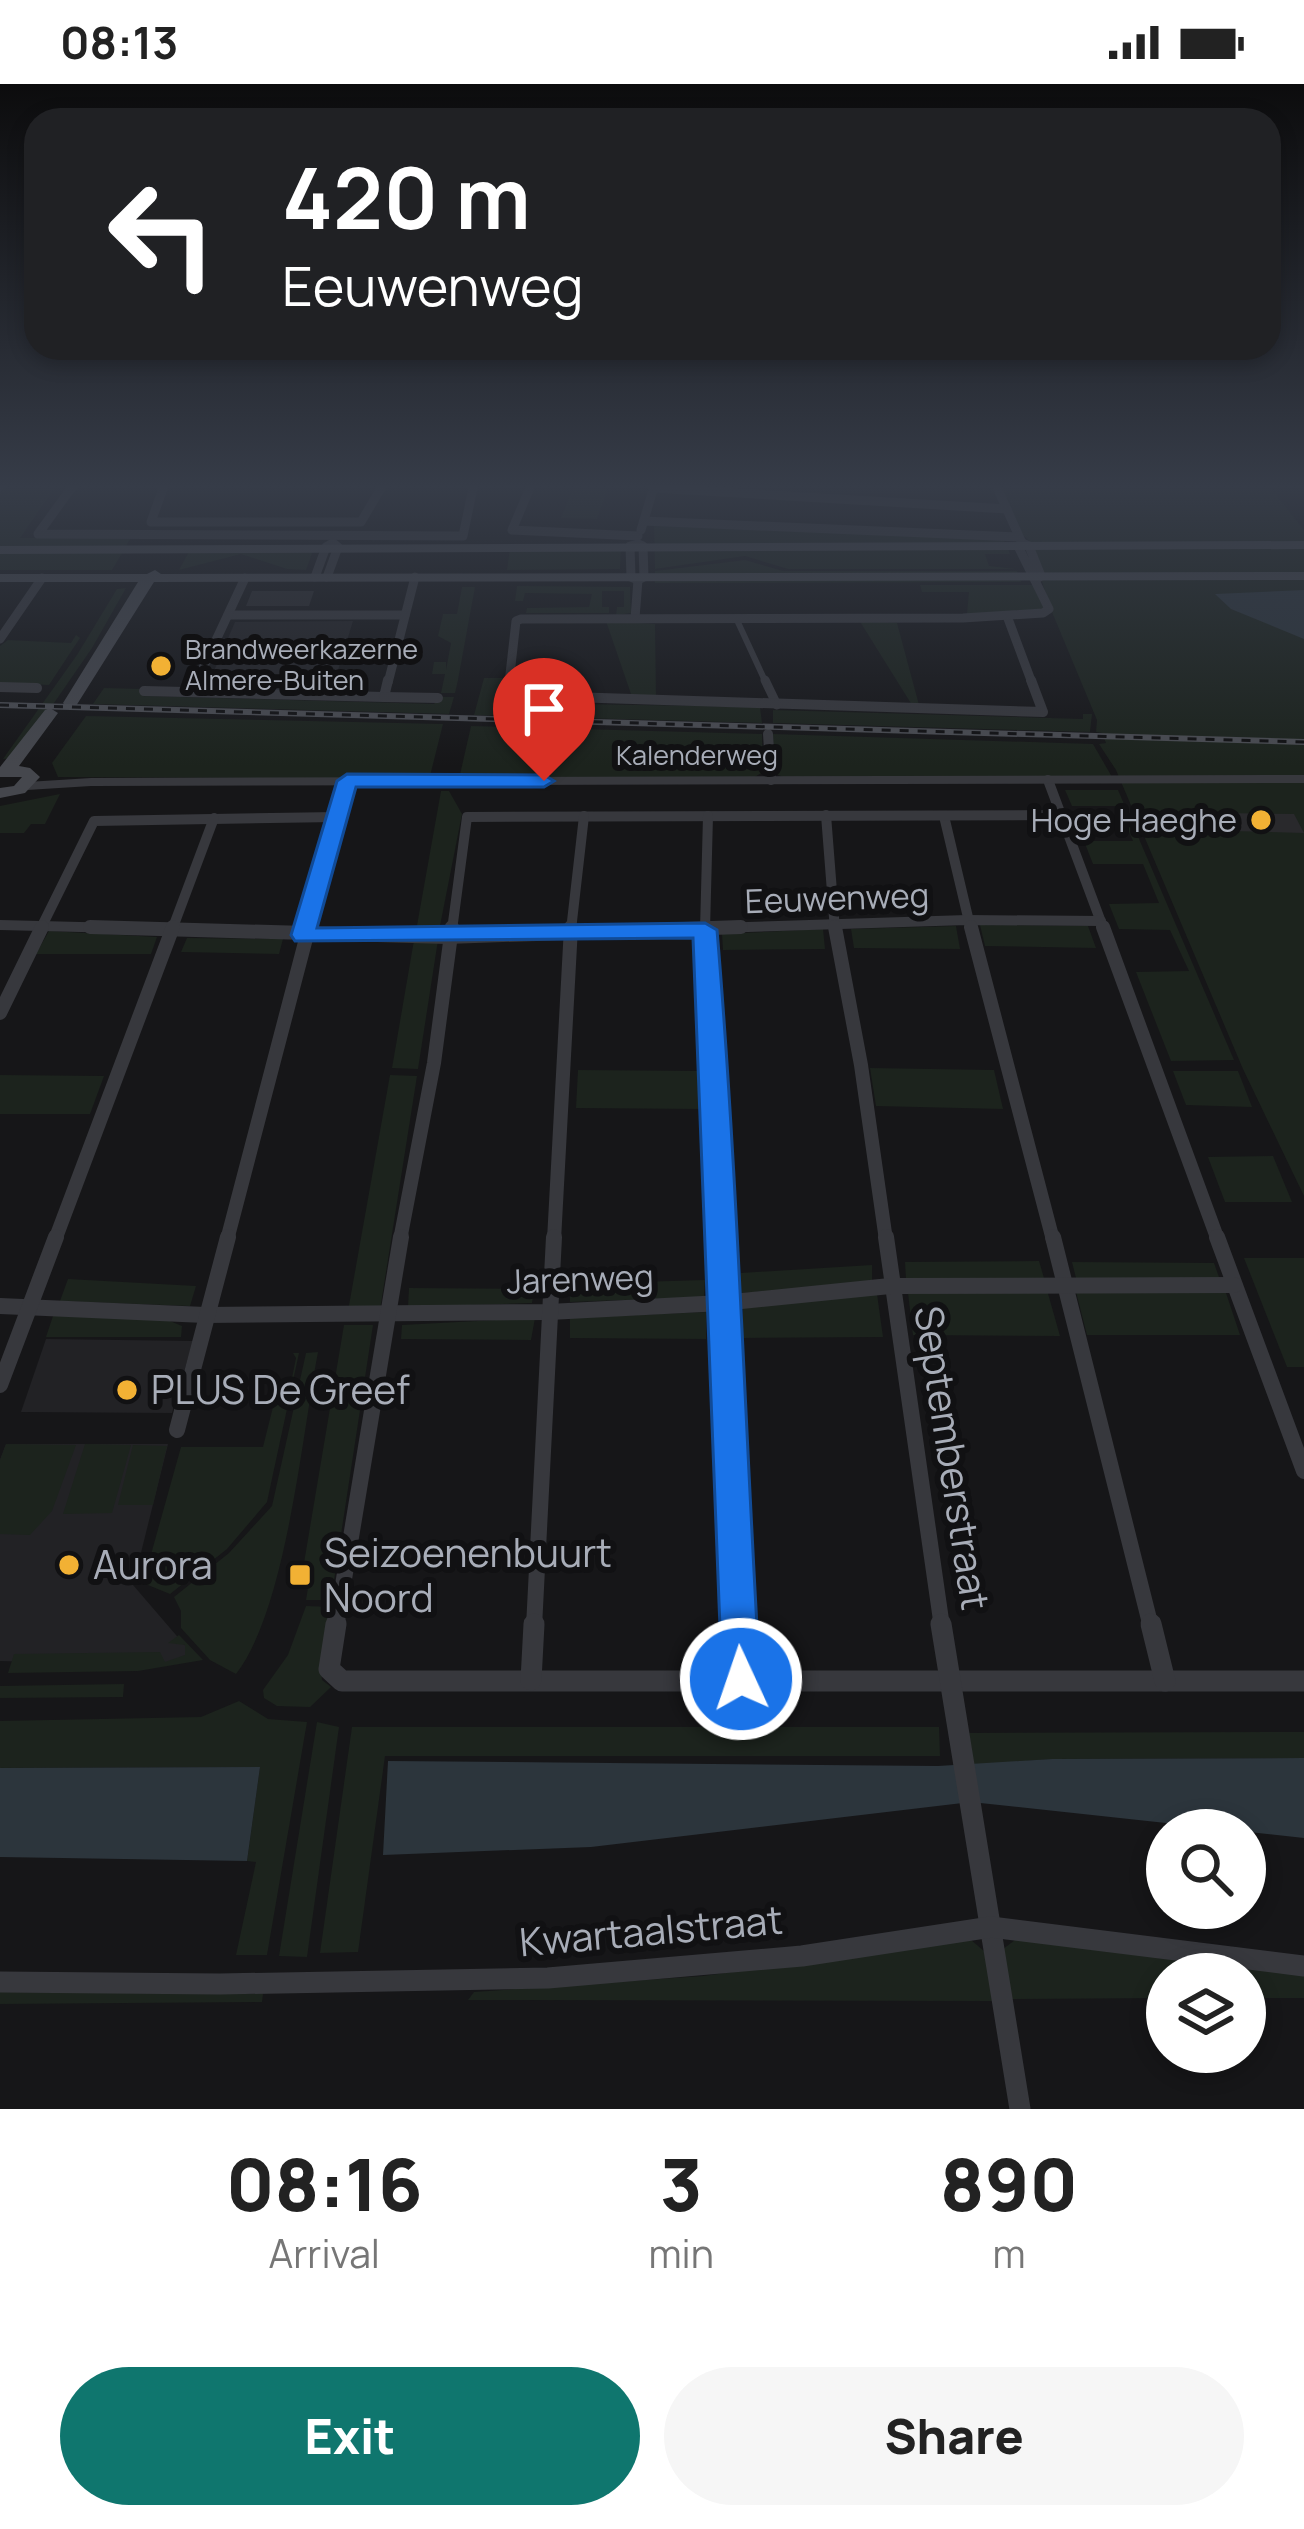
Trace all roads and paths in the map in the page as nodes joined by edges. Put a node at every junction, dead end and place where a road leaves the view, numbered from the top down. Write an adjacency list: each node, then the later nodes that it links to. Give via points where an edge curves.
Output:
1 (415, 577): 13 (street)
2 (1036, 577): 14 (street, via 1049,609)
3 (0, 578): 4 (main road)
4 (42, 578): 5 (main road); 17 (street)
5 (141, 578): 6 (main road); 26 (main road)
6 (244, 578): 7 (main road); 12 (street)
7 (321, 578): 8 (main road)
8 (368, 578)
9 (526, 578): 10 (main road)
10 (638, 578): 11 (main road); 15 (street)
11 (837, 578)
12 (228, 615): 13 (street); 21 (street)
13 (405, 615): 22 (street)
14 (1007, 616): 16 (street); 24 (street, via 1043,712)
15 (635, 618): 16 (street); 24 (street, via 516,620 507,695)
16 (736, 618): 24 (street)
17 (0, 639)
18 (0, 687): 19 (street)
19 (38, 688)
20 (144, 691): 21 (street)
21 (196, 692): 22 (street)
22 (384, 697): 23 (street)
23 (438, 698)
24 (772, 709)
25 (768, 734): 28 (street)
26 (18, 775): 30 (street, Kalenderweg); 31 (main road)
27 (1304, 779): 29 (street, Kalenderweg)
28 (771, 780): 29 (street, Kalenderweg); 30 (street, Kalenderweg)
29 (1048, 780): 33 (street)
30 (347, 781): 38 (street)
31 (0, 793)
32 (826, 815): 35 (street); 36 (street); 41 (street, Septemberstraat)
33 (1060, 815): 36 (street); 40 (street)
34 (584, 816): 35 (street); 47 (street); 48 (street, via 467,817)
35 (708, 816): 44 (street)
36 (944, 816): 39 (street)
37 (214, 818): 38 (street); 43 (street, via 100,818); 45 (street)
38 (337, 818): 46 (street)
39 (967, 920): 40 (street, Eeuwenweg); 41 (street, Eeuwenweg); 50 (street)
40 (1101, 921): 51 (street)
41 (834, 924): 44 (street, Eeuwenweg); 52 (street, Septemberstraat)
42 (0, 925): 43 (street, Eeuwenweg)
43 (42, 926): 45 (street, Eeuwenweg); 49 (street)
44 (705, 930): 47 (street, Eeuwenweg); 53 (street)
45 (173, 933): 46 (street, Eeuwenweg); 55 (street)
46 (303, 935): 48 (street, Eeuwenweg); 58 (street)
47 (569, 935): 48 (street, Eeuwenweg); 56 (street)
48 (447, 937): 57 (street, via 434,1063)
49 (0, 1012)
50 (1064, 1282): 51 (street, Jarenweg); 52 (street, Jarenweg); 64 (street)
51 (1234, 1285): 61 (street)
52 (890, 1286): 53 (street, Jarenweg); 66 (street, Septemberstraat)
53 (722, 1304): 56 (street, Jarenweg); 62 (street)
54 (0, 1306): 55 (street, Jarenweg)
55 (27, 1308): 58 (street, Jarenweg); 59 (street)
56 (549, 1312): 57 (street, Jarenweg); 63 (street)
57 (386, 1314): 58 (street, Jarenweg); 63 (street, via 329,1669 342,1682)
58 (205, 1315): 60 (street)
59 (0, 1384)
60 (177, 1430)
61 (1304, 1471)
62 (741, 1679): 63 (street); 66 (street)
63 (531, 1680)
64 (1165, 1681): 65 (street); 66 (street)
65 (1304, 1681)
66 (950, 1682): 67 (street, Septemberstraat)
67 (991, 1928): 68 (street, Kwartaalstraat); 69 (street, Kwartaalstraat, via 781,1958 548,1978); 70 (street, Septemberstraat)
68 (1304, 1966)
69 (0, 1982)
70 (1020, 2109)

